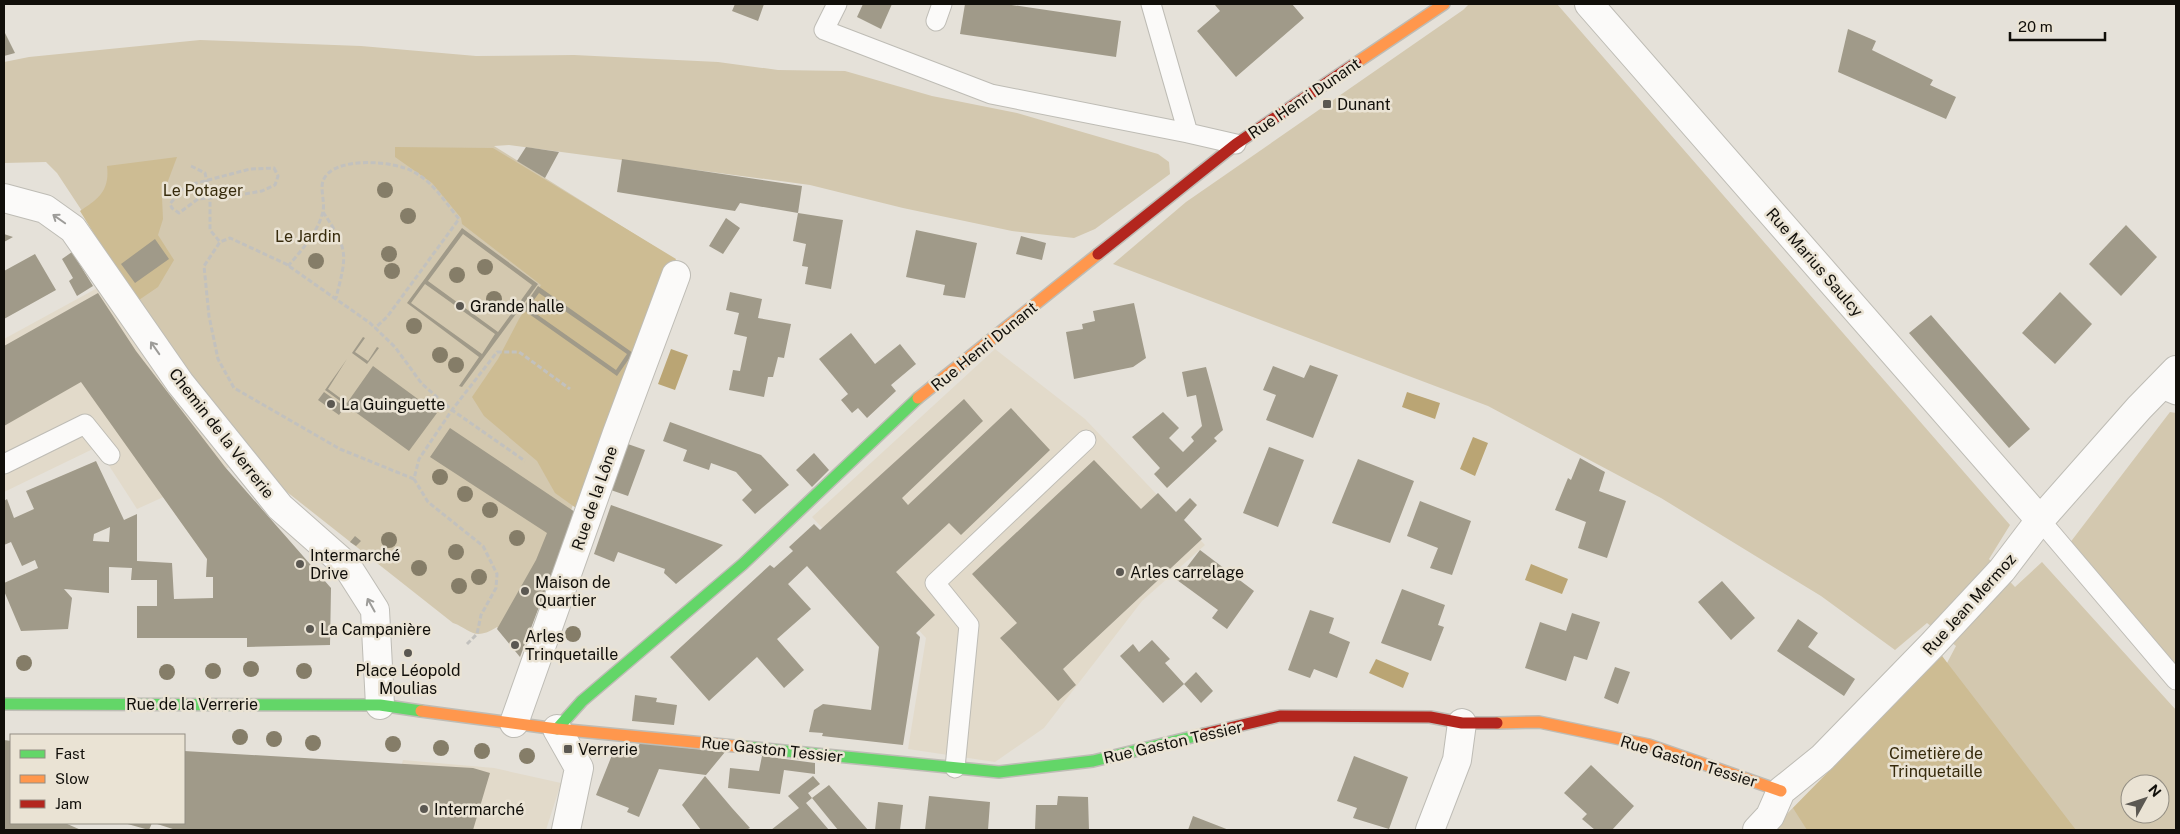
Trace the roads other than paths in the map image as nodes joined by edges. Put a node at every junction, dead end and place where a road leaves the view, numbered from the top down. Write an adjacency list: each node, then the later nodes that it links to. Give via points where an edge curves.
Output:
1 (838, 4): 5 (lane, via 824,30 991,94)
2 (1151, 4): 5 (lane)
3 (1444, 4): 6 (street, Rue Henri Dunant)
4 (1589, 4): 13 (street, Rue Marius Saulcy)
5 (1188, 133): 6 (lane)
6 (1236, 144): 19 (street, Rue Henri Dunant, via 920,396 743,564 582,701)
7 (4, 198): 16 (street, Chemin de la Verrerie, one-way to 7, via 376,610 347,566 280,507 180,383 73,229 45,209)
8 (676, 275): 17 (street, Rue de la Lône)
9 (2170, 384): 13 (street, Rue Jean Mermoz)
10 (1086, 440): 20 (lane, via 934,583 970,625)
11 (110, 455): 12 (lane, via 84,424)
12 (4, 464)
13 (2040, 520): 14 (lane); 21 (street, Rue Jean Mermoz, via 2002,570 1932,645 1822,758)
14 (2176, 680)
15 (4, 704): 16 (street, Rue de la Verrerie)
16 (380, 705): 17 (street)
17 (514, 723): 19 (street)
18 (1462, 723): 20 (street, Rue Gaston Tessier, via 1430,717 1280,716 1093,760 999,772); 21 (street, Rue Gaston Tessier, via 1539,722 1649,746); 23 (street, via 1457,760)
19 (557, 729): 20 (street, Rue Gaston Tessier); 22 (street, via 579,768)
20 (955, 768)
21 (1781, 791): 24 (street, Rue Jean Mermoz, via 1770,816)
22 (566, 830)
23 (1430, 830)
24 (1757, 830)

